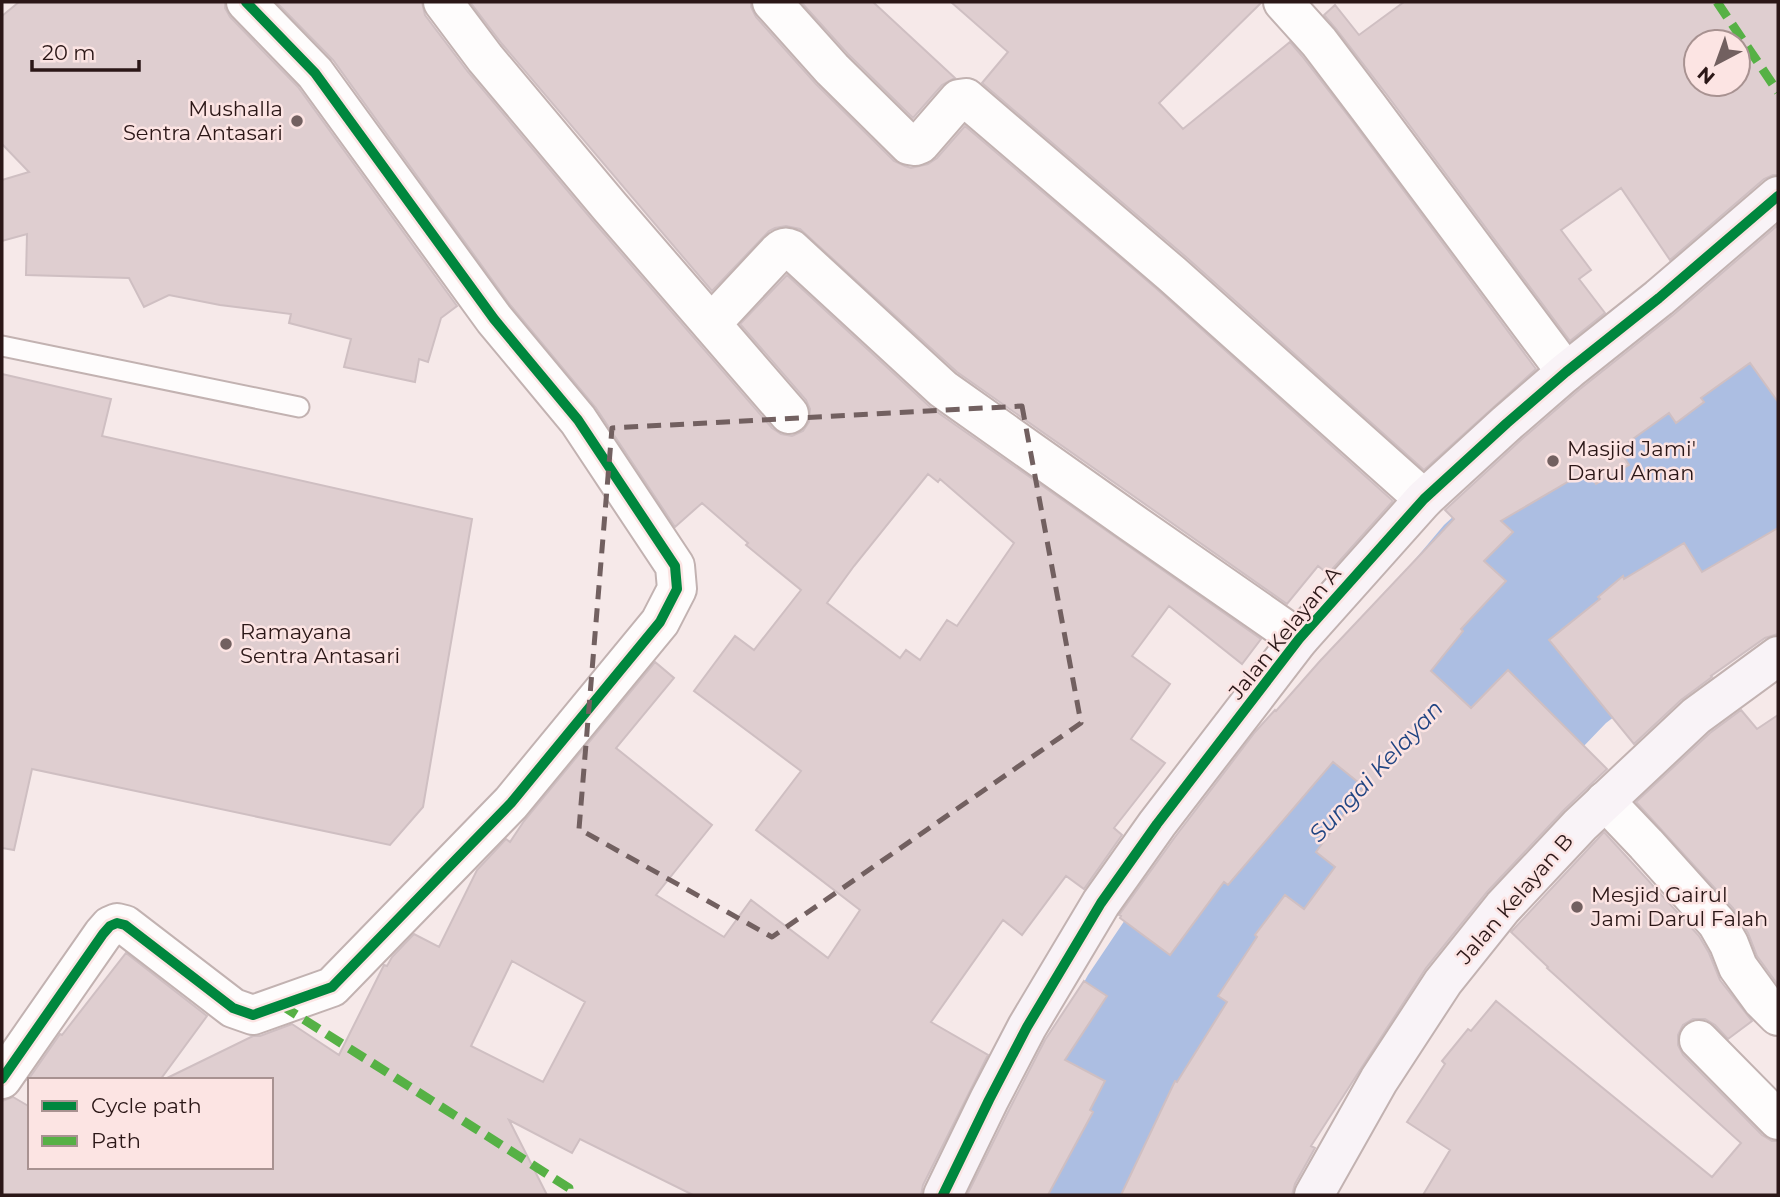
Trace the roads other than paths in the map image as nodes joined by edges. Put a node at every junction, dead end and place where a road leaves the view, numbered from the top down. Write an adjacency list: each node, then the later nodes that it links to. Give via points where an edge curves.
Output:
1 (246, 2): 17 (street, via 314,73 494,319 578,419 675,566 677,589 660,622 511,803 332,987 253,1015 233,1008 117,923 103,934)
2 (443, 2): 6 (street, via 485,58)
3 (772, 2): 11 (street, via 909,145 920,144 959,99 966,98)
4 (1283, 2): 8 (street, via 1319,42)
5 (1778, 196): 8 (street, Jalan Kelayan A)
6 (711, 324): 10 (street); 12 (street, via 787,247 943,389)
7 (2, 346): 9 (lane)
8 (1566, 372): 11 (street, Jalan Kelayan A)
9 (299, 407)
10 (789, 414)
11 (1424, 499): 12 (street, Jalan Kelayan A)
12 (1299, 639): 19 (street, Jalan Kelayan A, via 1101,903 1027,1027)
13 (1778, 656): 14 (street, Jalan Kelayan B, via 1696,716)
14 (1605, 801): 15 (street, via 1717,923 1738,967); 20 (street, Jalan Kelayan B, via 1503,906 1443,982 1379,1080)
15 (1778, 1016)
16 (1699, 1040): 18 (street)
17 (2, 1079)
18 (1778, 1120)
19 (943, 1195)
20 (1314, 1195)

